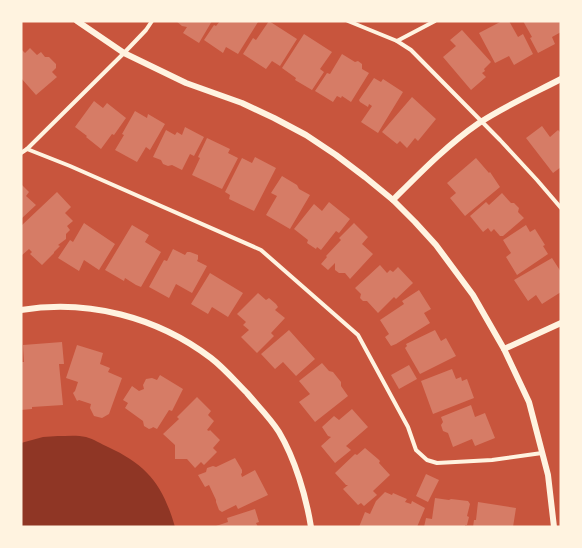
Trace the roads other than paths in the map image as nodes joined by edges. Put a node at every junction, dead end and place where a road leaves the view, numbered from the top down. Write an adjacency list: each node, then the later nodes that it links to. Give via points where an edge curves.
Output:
1 (77, 21): 6 (street)
2 (152, 21): 6 (lane)
3 (348, 21): 5 (lane)
4 (435, 21): 5 (lane)
5 (397, 41): 8 (lane, via 411,50)
6 (124, 53): 9 (lane); 11 (street, via 306,135)
7 (561, 79): 8 (street)
8 (481, 122): 11 (street, via 441,153); 12 (lane)
9 (27, 149): 10 (lane); 16 (lane, via 261,250 358,335 417,450 427,460 492,460)
10 (21, 153)
11 (393, 200): 15 (street, via 455,270)
12 (560, 206)
13 (21, 310): 17 (street, via 58,306 129,316 172,334 211,358 278,431 299,477)
14 (561, 323): 15 (street)
15 (504, 349): 16 (street, via 529,402)
16 (542, 453): 18 (street)
17 (311, 527)
18 (554, 527)

